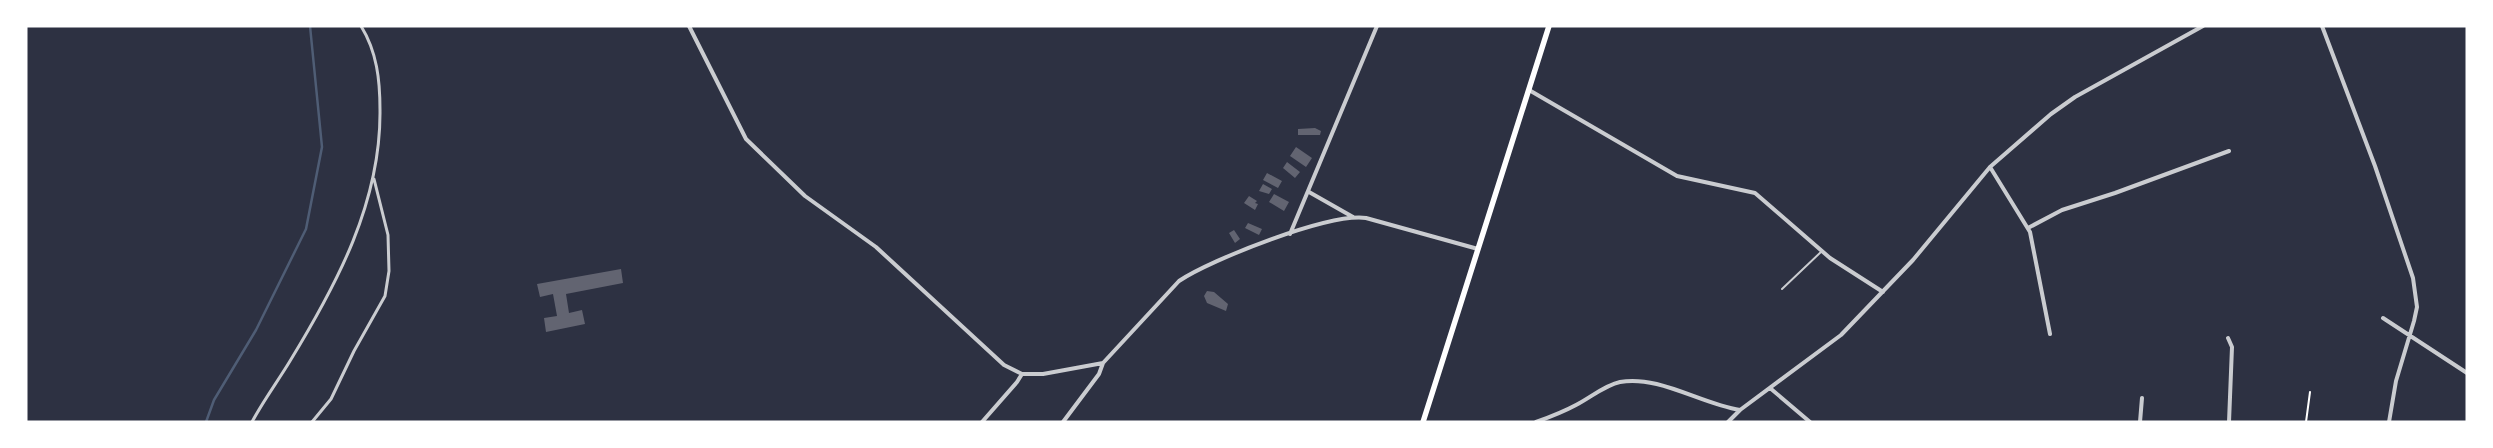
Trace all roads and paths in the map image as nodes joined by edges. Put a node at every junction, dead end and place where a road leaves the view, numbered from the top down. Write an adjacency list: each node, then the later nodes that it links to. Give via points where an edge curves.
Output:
1 (361, 26): 10 (street, via 371,42 378,70 380,140)
2 (689, 26): 25 (street, via 746,139 805,196 876,247 1004,365)
3 (1377, 26): 11 (street)
4 (1549, 26): 7 (main road)
5 (2203, 26): 9 (street, via 2062,105)
6 (2322, 26): 21 (street, via 2409,261 2417,307)
7 (1528, 90): 15 (main road); 16 (street, via 1677,176 1755,193)
8 (2229, 151): 13 (street, via 2062,210)
9 (1990, 167): 13 (street); 18 (street)
10 (374, 178): 30 (street, via 339,274); 31 (street, via 388,235 389,271 385,296 330,399)
11 (1309, 192): 12 (street); 14 (street)
12 (1353, 217): 14 (street); 15 (street, via 1384,222)
13 (2028, 228): 20 (street)
14 (1290, 234): 23 (street, via 1225,258 1179,281)
15 (1478, 249): 34 (main road)
16 (1822, 251): 17 (lane); 18 (street)
17 (1782, 289)
18 (1883, 292): 26 (street, via 1841,335)
19 (2383, 318): 21 (street)
20 (2050, 334)
21 (2410, 336): 24 (street); 41 (street, via 2396,381)
22 (2228, 338): 39 (street, via 2232,347)
23 (1103, 363): 25 (street, via 1043,374); 33 (street, via 1099,374)
24 (2467, 373)
25 (1022, 374): 32 (street)
26 (1770, 388): 29 (street); 37 (street)
27 (2310, 392): 40 (path)
28 (2142, 398): 38 (street)
29 (1740, 410): 35 (street, via 1707,403 1655,384 1621,382); 36 (street)
30 (252, 422)
31 (312, 422)
32 (982, 422)
33 (1063, 422)
34 (1423, 422)
35 (1536, 422)
36 (1728, 422)
37 (1810, 422)
38 (2140, 422)
39 (2229, 422)
40 (2306, 422)
41 (2390, 422)

